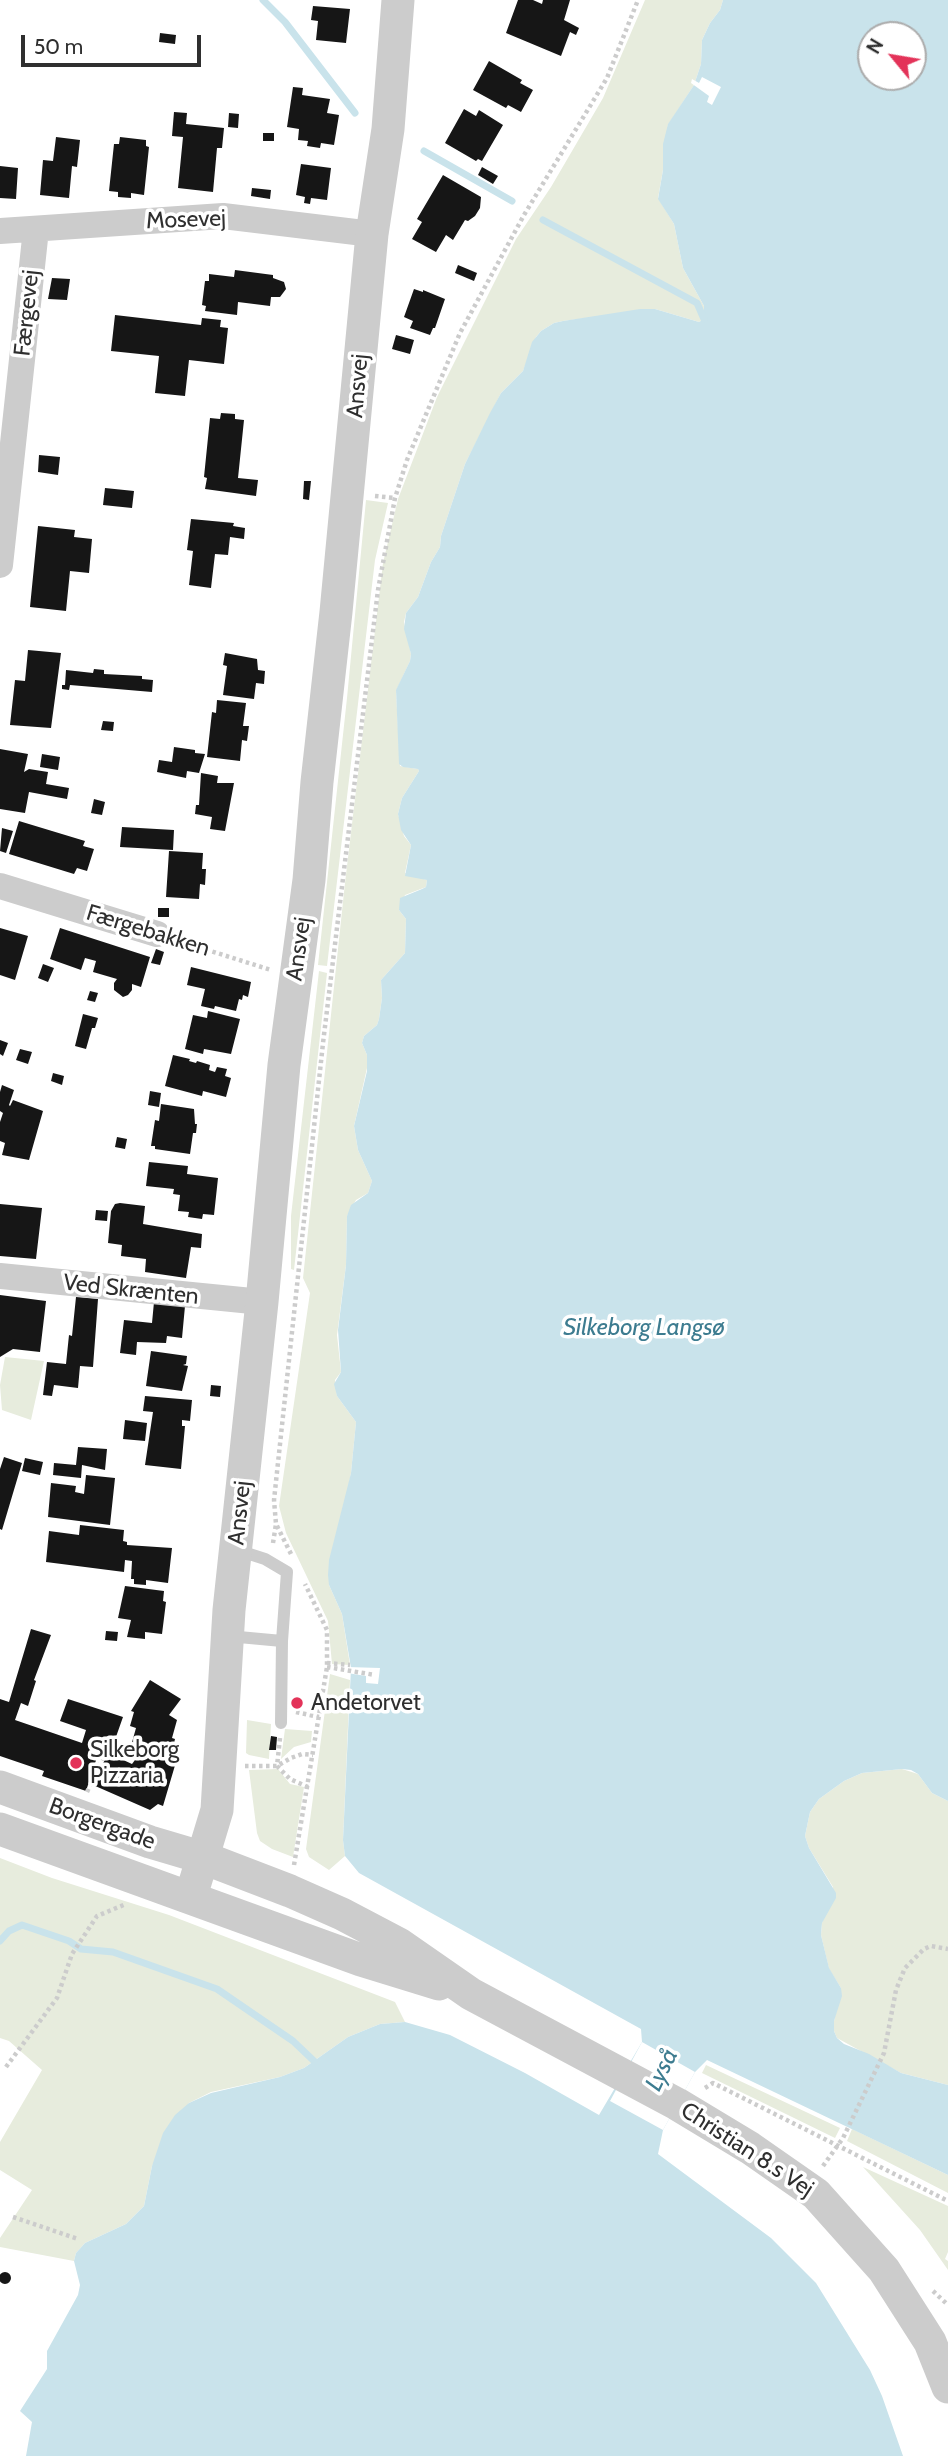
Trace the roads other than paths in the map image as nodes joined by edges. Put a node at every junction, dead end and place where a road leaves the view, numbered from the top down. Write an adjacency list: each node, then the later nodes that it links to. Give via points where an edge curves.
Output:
1 (398, 0): 4 (street, Ansvej, via 388,129)
2 (36, 229): 3 (street, Mosevej); 4 (street, Mosevej, via 223,216); 5 (street, Færgevej)
3 (0, 231)
4 (372, 234): 9 (street, Ansvej)
5 (0, 565)
6 (0, 886): 7 (street, Færgebakken)
7 (157, 934)
8 (0, 1276): 9 (street, Ved Skrænten)
9 (262, 1303): 10 (street, Ansvej)
10 (236, 1550): 11 (street, Ansvej); 12 (lane, via 287,1572)
11 (228, 1636): 12 (lane); 16 (street, Ansvej, via 217,1810)
12 (282, 1641): 13 (lane)
13 (281, 1723)
14 (0, 1787): 16 (street, Borgergade)
15 (0, 1829): 17 (street, Borgergade)
16 (204, 1858): 17 (street, Ansvej); 18 (street, Christian 8.s Vej, via 342,1914 399,1944)
17 (191, 1896): 18 (street, Christian 8.s Vej, via 361,1960)
18 (471, 1994): 19 (street, Christian 8.s Vej, via 677,2104 816,2194)
19 (939, 2336): 20 (street, Christian 8.s Vej)
20 (948, 2387)

